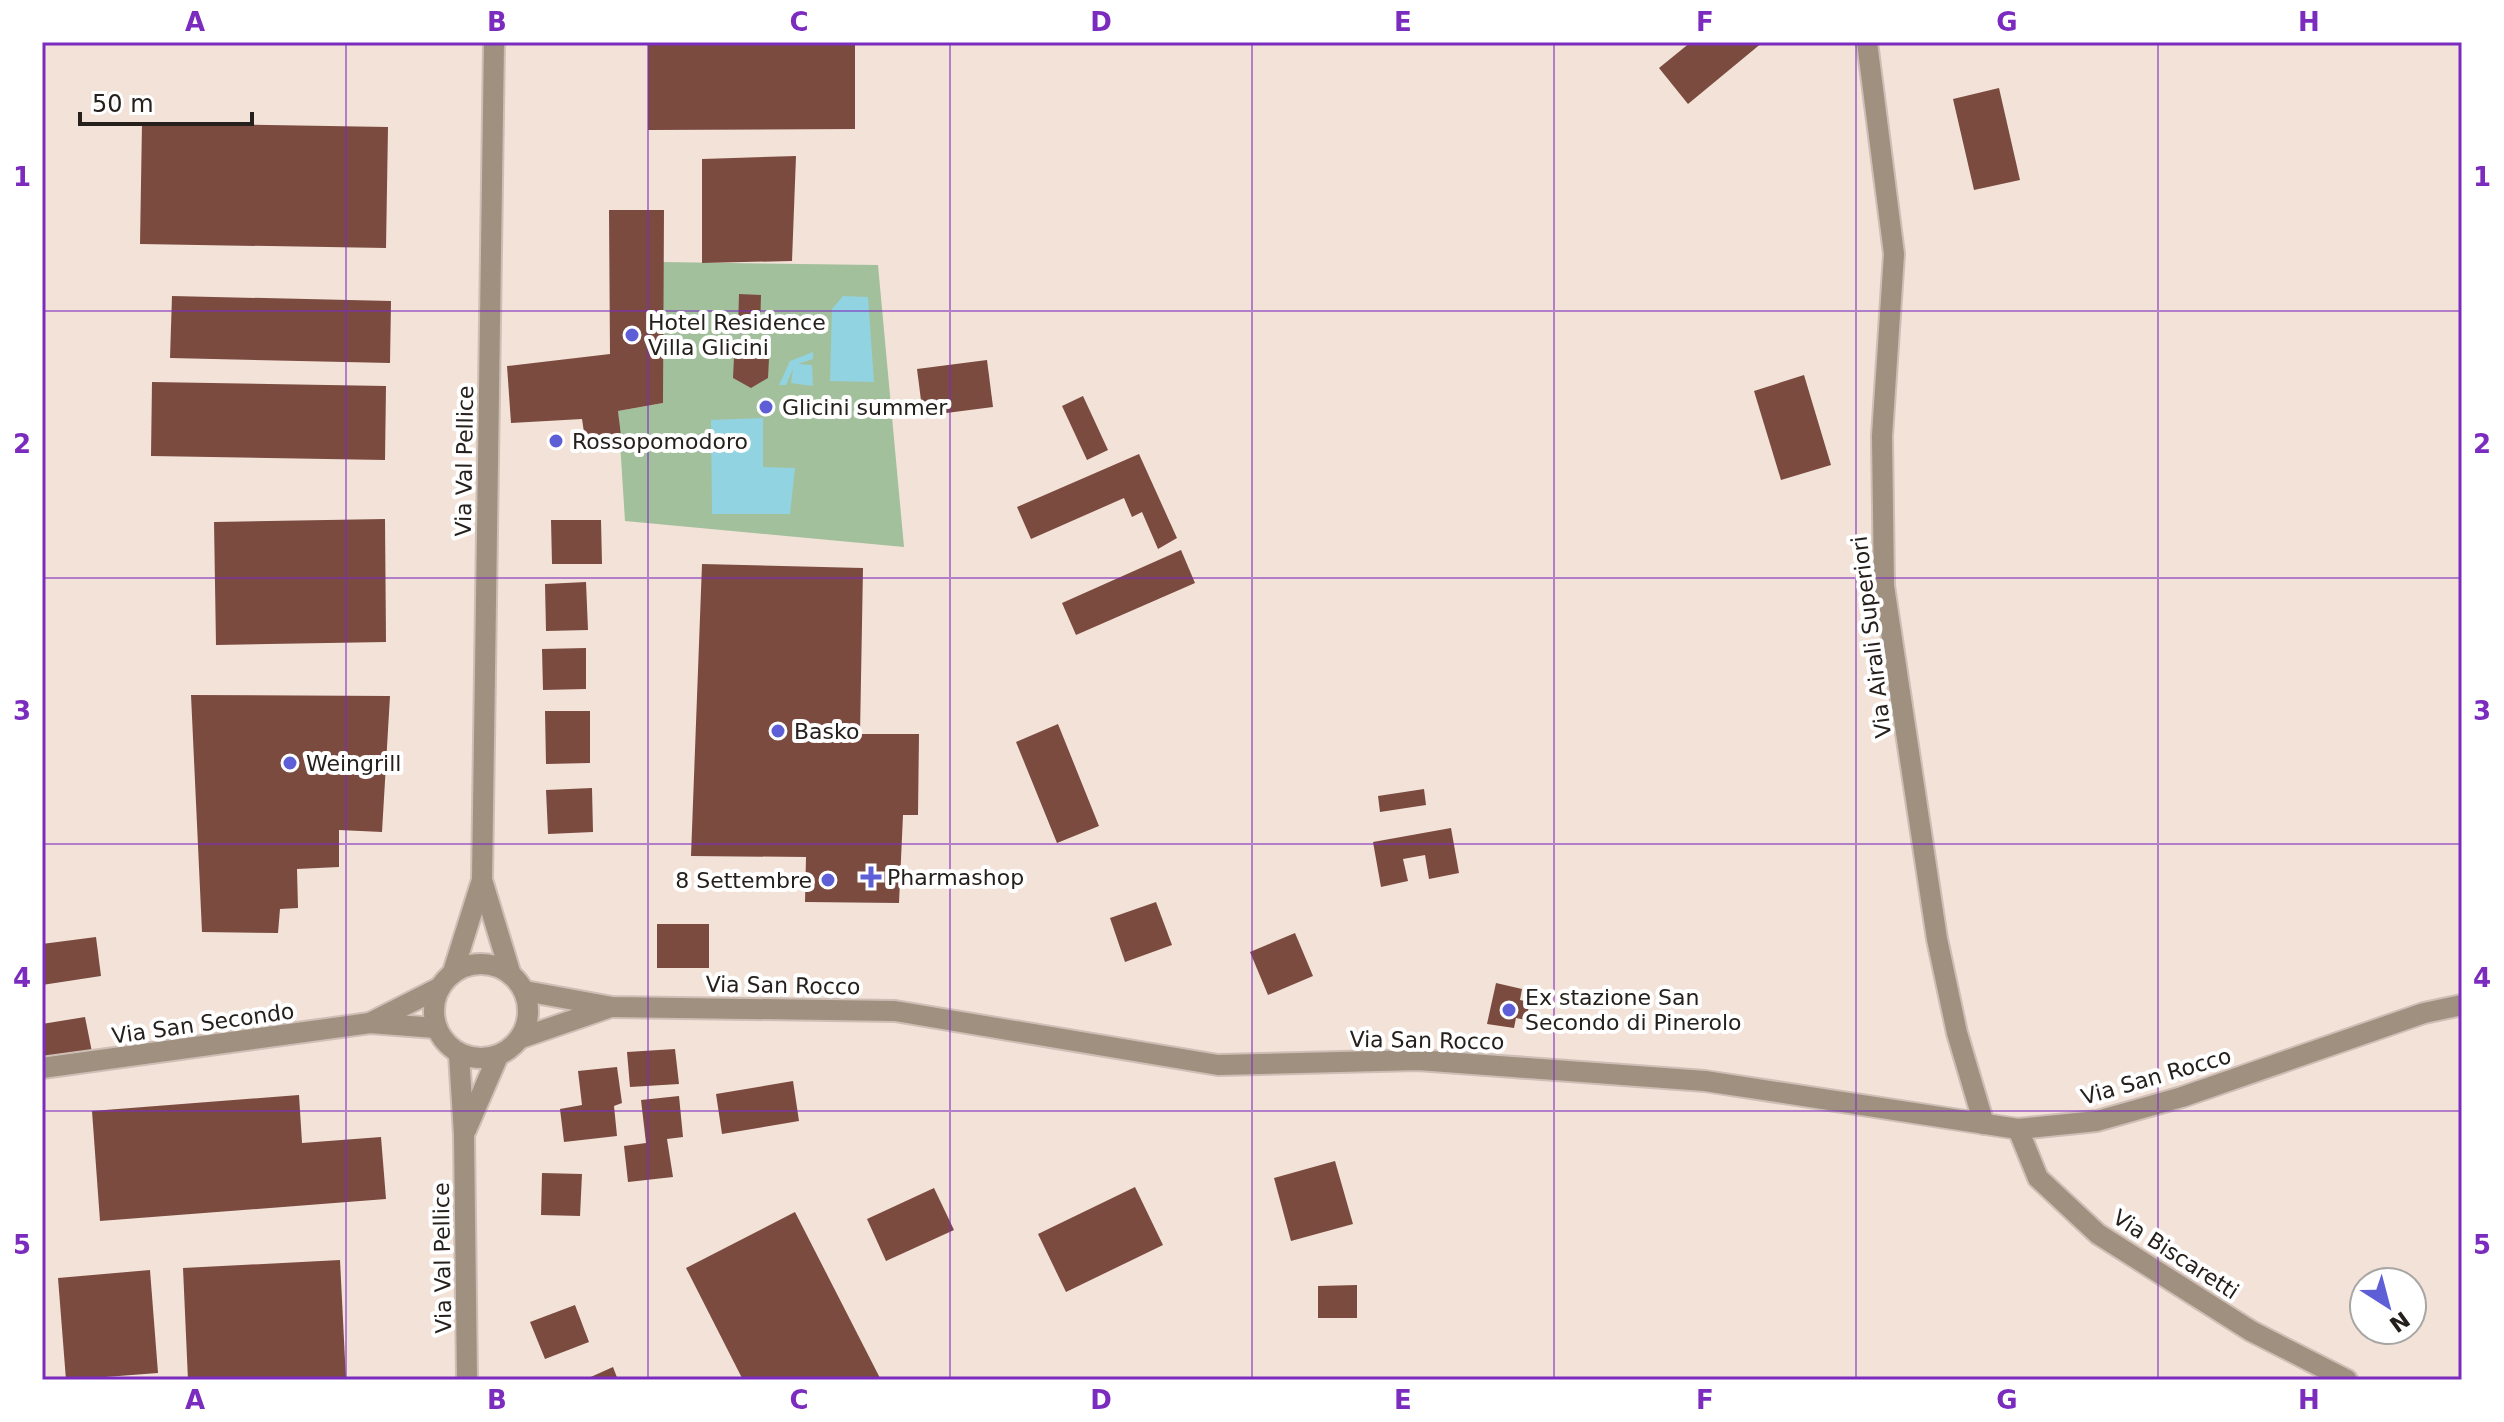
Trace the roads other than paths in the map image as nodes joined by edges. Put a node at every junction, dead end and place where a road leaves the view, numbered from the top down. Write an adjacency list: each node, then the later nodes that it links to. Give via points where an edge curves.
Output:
1 (494, 42): 3 (street, Via Val Pellice)
2 (1867, 42): 15 (street, Via Airali Superiori, via 1894,254 1882,436 1884,586 1937,939)
3 (482, 880): 4 (street); 5 (street)
4 (510, 972): 5 (street, via 478,963); 6 (street)
5 (446, 980): 9 (street); 10 (street, via 433,1004)
6 (525, 991): 8 (street, Via San Rocco); 11 (street, via 529,1013)
7 (2462, 1005): 16 (street, Via San Rocco, via 2097,1121)
8 (612, 1007): 11 (street, Via San Rocco); 15 (street, Via San Rocco, via 895,1011 1218,1065 1418,1060 1493,1064 1705,1081)
9 (370, 1023): 10 (street); 14 (street, Via San Secondo)
10 (436, 1028): 12 (street)
11 (521, 1038): 13 (street)
12 (459, 1054): 13 (street); 17 (street, Via Val Pellice)
13 (498, 1056): 17 (street)
14 (42, 1068)
15 (1984, 1124): 16 (street, Via San Rocco)
16 (2018, 1129): 19 (street, Via Biscaretti, via 2038,1178 2098,1234 2251,1331)
17 (464, 1135): 18 (street, Via Val Pellice)
18 (467, 1380)
19 (2347, 1380)

